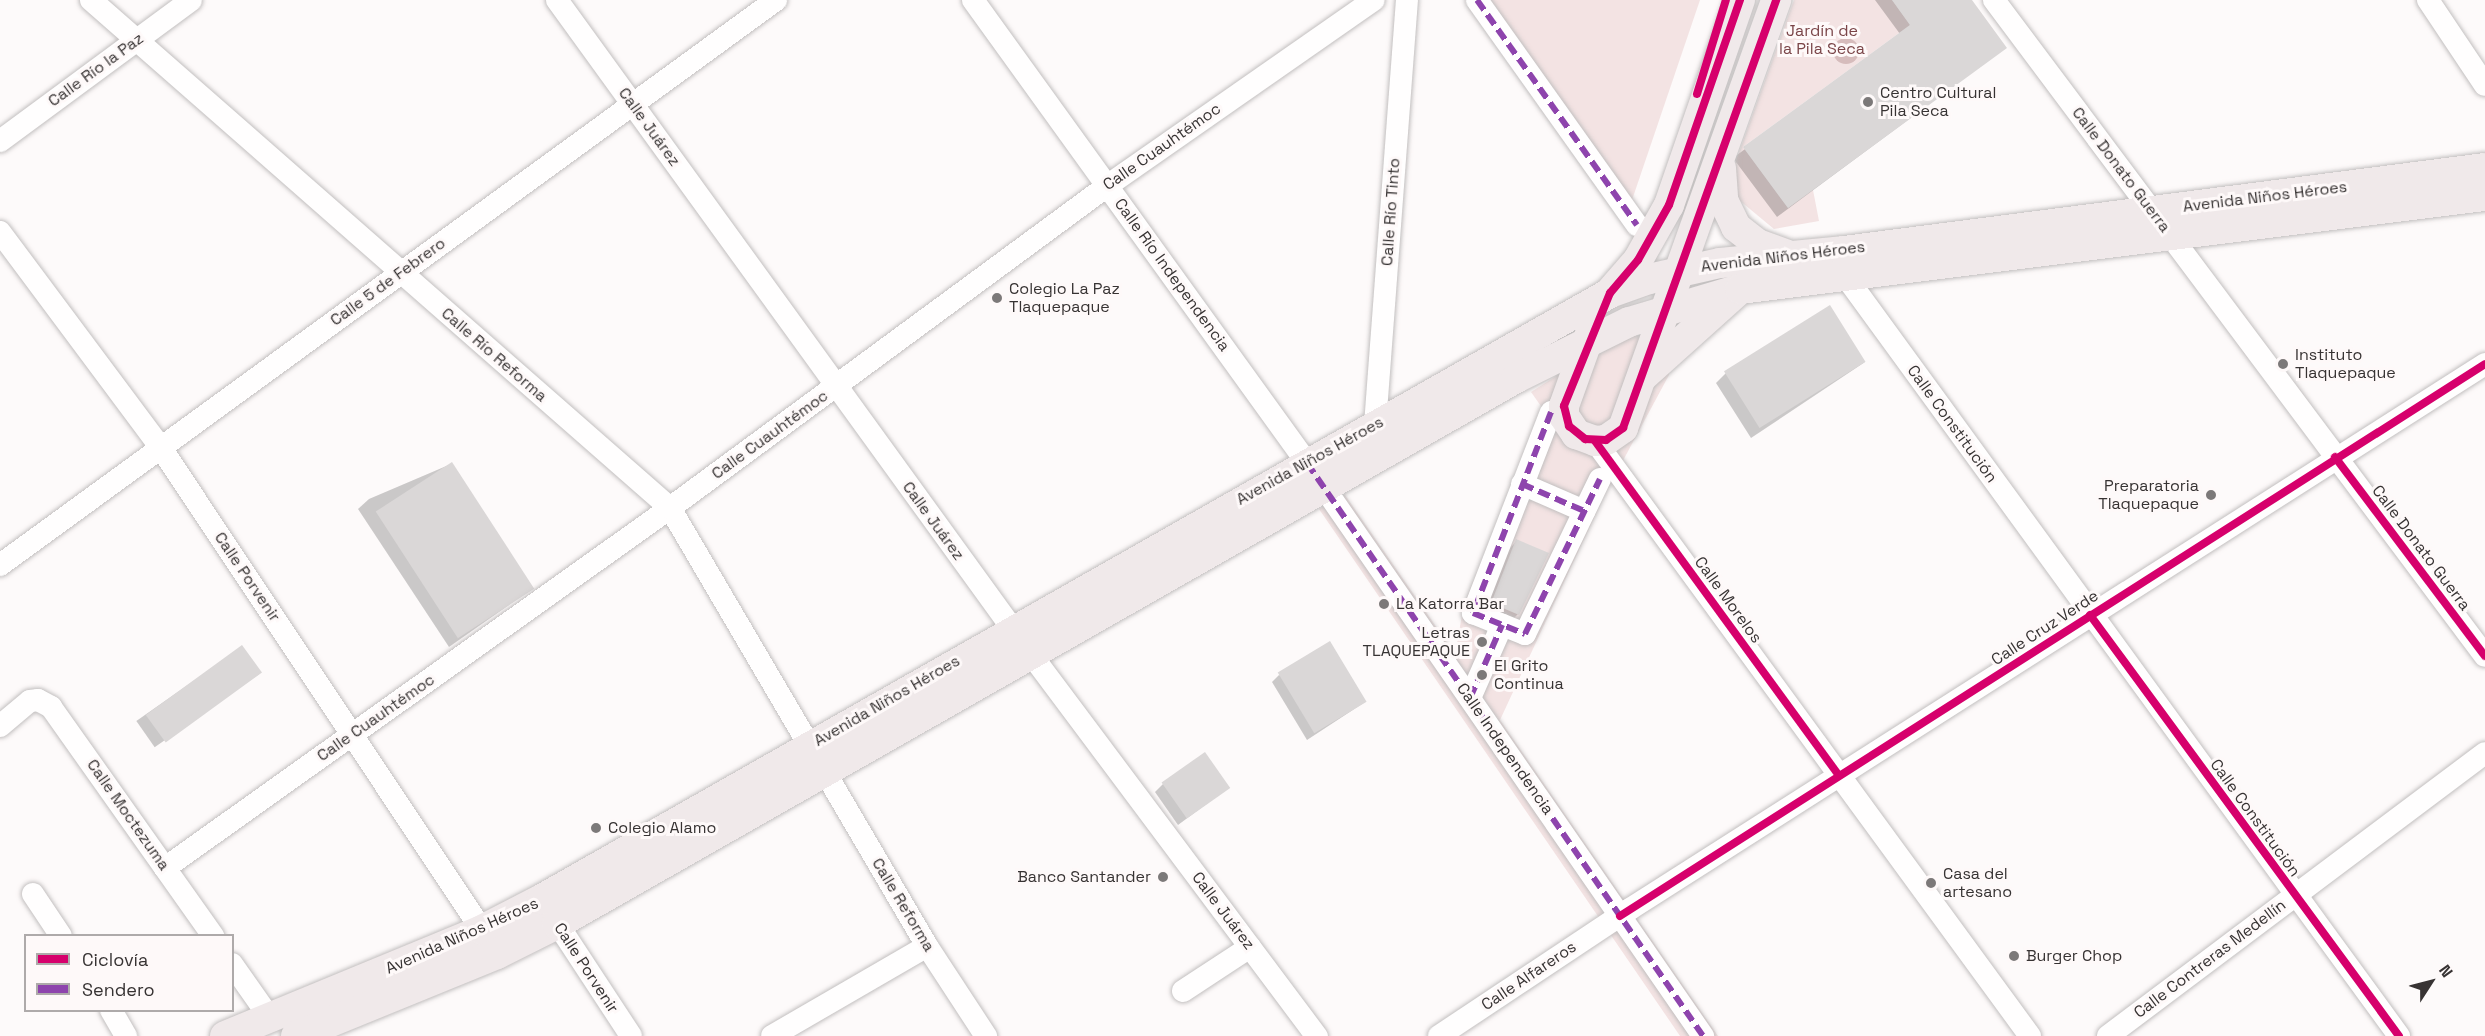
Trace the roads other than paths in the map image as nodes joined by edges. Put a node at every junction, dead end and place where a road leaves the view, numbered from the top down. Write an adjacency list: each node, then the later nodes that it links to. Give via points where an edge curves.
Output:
1 (91, 0): 13 (street, Calle Río Reforma)
2 (191, 0): 13 (street, Calle Río la Paz)
3 (557, 0): 15 (street, Calle Juárez)
4 (776, 0): 15 (street, Calle 5 de Febrero)
5 (973, 0): 19 (street, Calle Río Independencia)
6 (1374, 0): 19 (street, Calle Cuauhtémoc)
7 (1407, 0): 36 (street, Calle Río Tinto)
8 (1478, 0): 22 (street)
9 (1740, 0): 29 (main road, via 1669,205 1638,260)
10 (1776, 0): 17 (main road)
11 (1994, 0): 21 (street, Calle Donato Guerra)
12 (2428, 0): 14 (street)
13 (139, 38): 16 (street, Calle Río la Paz); 26 (street, Calle Río Reforma)
14 (2485, 85)
15 (631, 102): 26 (street, Calle 5 de Febrero); 34 (street, Calle Juárez)
16 (0, 141)
17 (1721, 154): 24 (main road, via 1723,200 1736,227 1758,244); 25 (main road)
18 (2485, 168): 21 (main road, Avenida Niños Héroes)
19 (1107, 186): 34 (street, Calle Cuauhtémoc); 40 (street, Calle Río Independencia)
20 (2485, 196): 21 (main road, Avenida Niños Héroes)
21 (2160, 222): 24 (main road, Avenida Niños Héroes); 27 (main road, Avenida Niños Héroes); 39 (street, Calle Donato Guerra)
22 (1637, 225)
23 (0, 232): 38 (street, Calle Porvenir)
24 (1795, 256): 25 (main road, Avenida Niños Héroes)
25 (1681, 270): 29 (main road, Avenida Niños Héroes); 30 (main road)
26 (400, 274): 38 (street, Calle 5 de Febrero); 43 (street, Calle Río Reforma)
27 (1846, 277): 28 (main road, Avenida Niños Héroes); 46 (street, Calle Constitución)
28 (1740, 289): 30 (main road, Avenida Niños Héroes); 33 (main road)
29 (1610, 293): 31 (main road); 36 (main road, Avenida Niños Héroes)
30 (1665, 309): 31 (main road, Avenida Niños Héroes); 33 (main road)
31 (1588, 339): 37 (main road, via 1563,405 1564,416 1576,434); 40 (main road, Avenida Niños Héroes)
32 (2485, 364): 39 (street, Calle Cruz Verde)
33 (1640, 380): 37 (main road, via 1623,428)
34 (836, 387): 43 (street, Calle Cuauhtémoc); 48 (street, Calle Juárez)
35 (1551, 412): 42 (street)
36 (1375, 425): 40 (main road, Avenida Niños Héroes)
37 (1595, 441): 56 (street, Calle Morelos)
38 (161, 448): 45 (street, Calle 5 de Febrero); 53 (street, Calle Porvenir)
39 (2335, 457): 46 (street, Calle Cruz Verde); 50 (street, Calle Donato Guerra)
40 (1316, 475): 48 (main road, Avenida Niños Héroes); 49 (main road, Avenida Niños Héroes); 51 (street, Calle Independencia)
41 (1600, 479): 44 (street)
42 (1522, 484): 44 (street); 47 (street, via 1473,613)
43 (670, 508): 53 (street, Calle Cuauhtémoc); 55 (street, Calle Río Reforma)
44 (1584, 511): 47 (street, via 1525,634)
45 (0, 565)
46 (2090, 615): 56 (street, Calle Cruz Verde); 59 (street, Calle Constitución)
47 (1502, 624): 51 (street)
48 (1013, 629): 49 (street, Calle Juárez); 55 (main road, Avenida Niños Héroes)
49 (1030, 653): 55 (main road, Avenida Niños Héroes); 66 (street, Calle Juárez)
50 (2485, 656)
51 (1470, 698): 61 (street, Calle Independencia)
52 (0, 726): 57 (street, Calle Moctezuma, via 25,705 38,700 51,707)
53 (351, 735): 57 (street, Calle Cuauhtémoc); 62 (street, Calle Porvenir)
54 (2485, 753): 59 (street, Calle Contreras Medellín)
55 (816, 758): 60 (main road, Avenida Niños Héroes); 65 (street, Calle Reforma)
56 (1839, 775): 61 (street, Calle Cruz Verde); 80 (street, Calle Morelos)
57 (165, 868): 64 (street, Calle Moctezuma)
58 (33, 894): 63 (street)
59 (2295, 894): 81 (street, Calle Contreras Medellín); 82 (street, Calle Constitución)
60 (549, 912): 62 (main road, Avenida Niños Héroes); 73 (main road, Avenida Niños Héroes, via 497,954); 74 (street, Calle Porvenir)
61 (1620, 916): 78 (street, Calle Alfareros); 79 (street, Calle Independencia)
62 (482, 930): 70 (main road, Avenida Niños Héroes)
63 (60, 934)
64 (212, 934)
65 (927, 946): 75 (street); 76 (street, Calle Reforma)
66 (1250, 947): 68 (street); 77 (street, Calle Juárez)
67 (234, 967): 70 (street)
68 (1183, 991)
69 (112, 1012): 71 (street)
70 (270, 1018): 72 (main road, Avenida Niños Héroes)
71 (126, 1036)
72 (225, 1036)
73 (296, 1036)
74 (631, 1036)
75 (772, 1036)
76 (986, 1036)
77 (1317, 1036)
78 (1439, 1036)
79 (1703, 1036)
80 (2030, 1036)
81 (2108, 1036)
82 (2399, 1036)

